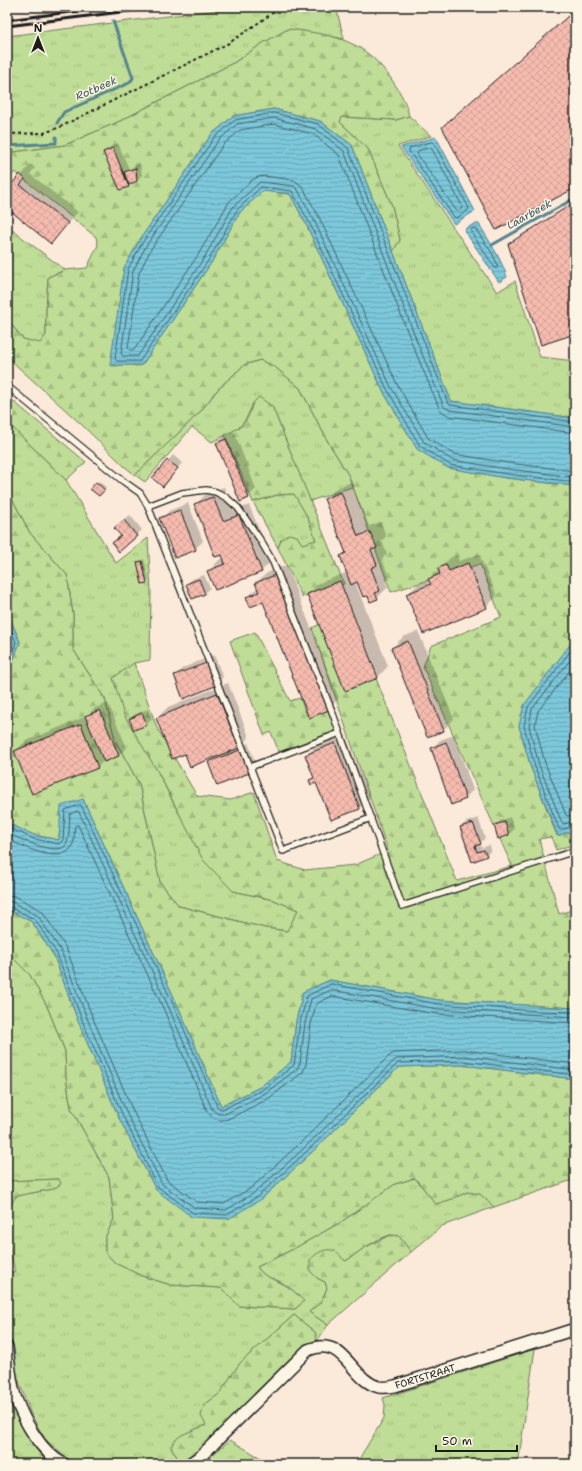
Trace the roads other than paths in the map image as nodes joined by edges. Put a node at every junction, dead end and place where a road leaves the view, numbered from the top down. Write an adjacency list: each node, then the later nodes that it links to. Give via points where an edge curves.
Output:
1 (7, 386): 2 (lane, via 140,493)
2 (148, 506): 3 (lane, via 182,493 206,490 227,498 238,508 273,562); 4 (lane)
3 (340, 733): 4 (lane); 5 (lane)
4 (250, 767): 5 (lane, via 283,851)
5 (371, 818): 6 (lane, via 402,906)
6 (575, 851)
7 (575, 1329): 10 (street, FORTSTRAAT, via 387,1387 368,1382 329,1346 317,1346 308,1350 201,1456)
8 (7, 1347): 9 (street, via 15,1398 43,1447)
9 (64, 1464)
10 (189, 1464)

